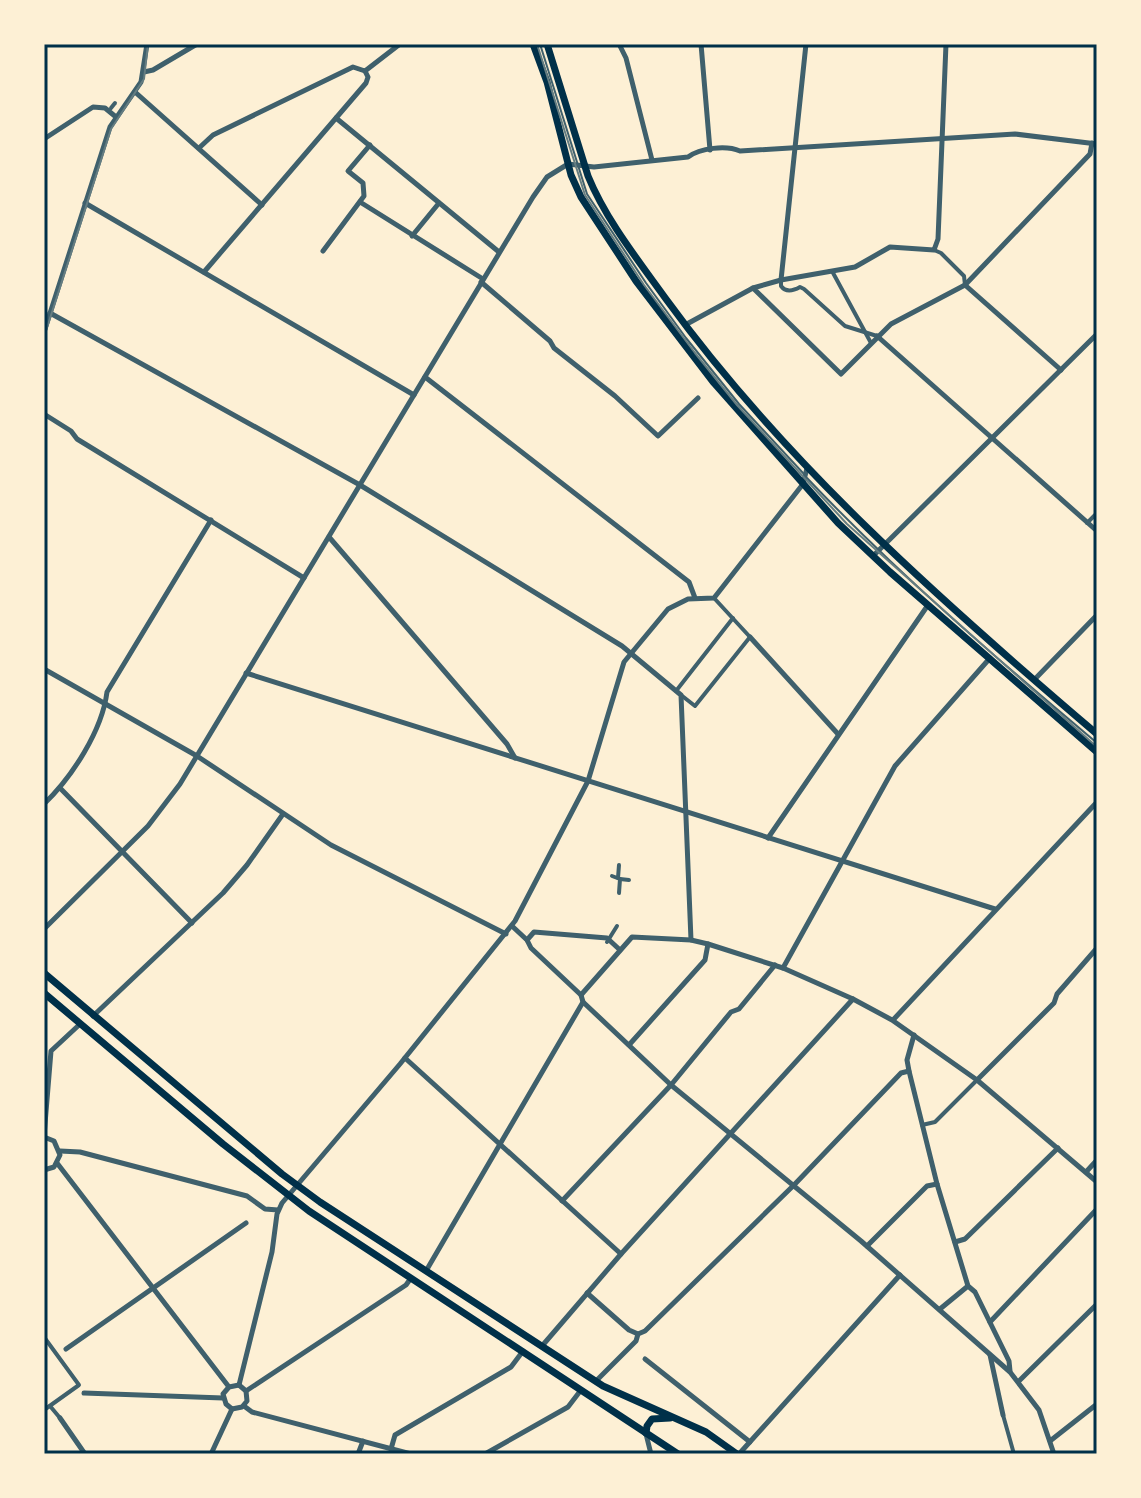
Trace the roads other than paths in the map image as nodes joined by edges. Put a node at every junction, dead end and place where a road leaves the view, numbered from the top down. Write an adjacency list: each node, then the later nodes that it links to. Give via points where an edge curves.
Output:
1 (147, 44): 12 (street)
2 (197, 44): 12 (street)
3 (400, 44): 11 (street)
4 (533, 44): 24 (main road)
5 (540, 44): 24 (lane)
6 (547, 44): 24 (main road)
7 (619, 44): 23 (street)
8 (701, 44): 22 (street)
9 (806, 44): 20 (street)
10 (946, 44): 17 (street)
11 (365, 71): 15 (street, via 366,83); 21 (street, via 353,67 213,135)
12 (144, 72): 13 (street)
13 (135, 92): 14 (street); 21 (street)
14 (116, 117): 16 (street, via 93,107); 26 (street)
15 (336, 118): 19 (street); 28 (street)
16 (44, 139)
17 (942, 139): 18 (street, via 1015,134); 20 (street); 30 (street)
18 (1094, 143): 37 (street, via 1090,154)
19 (370, 145): 25 (street, via 348,171 363,183); 27 (street)
20 (794, 146): 22 (street); 35 (street)
21 (199, 148): 28 (street)
22 (710, 150): 23 (street)
23 (652, 160): 24 (street)
24 (577, 165): 32 (street, via 547,177); 40 (main road); 53 (main road, via 581,197 667,323 714,383)
25 (360, 202): 29 (street); 31 (street)
26 (85, 203): 34 (street); 39 (street)
27 (439, 203): 29 (street); 32 (street)
28 (262, 205): 34 (street)
29 (412, 236): 36 (street)
30 (934, 250): 33 (street, via 890,247 855,267); 37 (street, via 964,276)
31 (323, 251)
32 (499, 252): 36 (street)
33 (832, 271): 35 (street); 42 (street)
34 (204, 272): 48 (street)
35 (781, 280): 38 (street); 42 (street, via 786,290 804,289 845,326)
36 (482, 281): 47 (street); 49 (street, via 658,436)
37 (965, 285): 44 (street); 46 (street)
38 (753, 288): 40 (street); 45 (street, via 841,374)
39 (50, 313): 41 (street); 54 (street)
40 (685, 325): 52 (main road)
41 (44, 332)
42 (865, 332): 44 (street); 45 (street)
43 (1097, 334): 46 (street)
44 (877, 336): 45 (street); 51 (street)
45 (871, 343)
46 (1061, 370): 51 (street)
47 (425, 377): 48 (street); 62 (street, via 689,582)
48 (414, 395): 54 (street)
49 (698, 398)
50 (44, 414): 56 (street)
51 (991, 438): 57 (street); 60 (street)
52 (807, 464): 53 (street); 60 (main road)
53 (807, 481): 60 (main road); 63 (street)
54 (360, 485): 59 (street); 68 (street)
55 (1097, 513): 57 (street)
56 (211, 520): 61 (street); 74 (street)
57 (1087, 523): 58 (street)
58 (1097, 531)
59 (329, 537): 61 (street); 80 (street)
60 (879, 550): 64 (main road); 72 (main road); 77 (lane)
61 (304, 578): 71 (street)
62 (695, 598): 63 (street); 68 (street, via 663,614)
63 (714, 598): 66 (street)
64 (928, 605): 69 (main road); 75 (street)
65 (1097, 615): 72 (street)
66 (733, 618): 67 (street); 73 (street)
67 (750, 637): 73 (street, via 695,706); 75 (street)
68 (630, 653): 73 (street); 81 (street)
69 (990, 658): 78 (main road); 89 (street, via 895,766)
70 (44, 669): 74 (street)
71 (246, 673): 79 (street); 80 (street)
72 (1034, 680): 76 (main road)
73 (679, 693): 85 (street)
74 (105, 703): 79 (street); 82 (street, via 103,716)
75 (838, 734): 87 (street)
76 (1097, 734)
77 (1097, 743)
78 (1097, 752)
79 (197, 756): 86 (street); 88 (street)
80 (515, 759): 81 (street)
81 (588, 781): 85 (street); 96 (street)
82 (60, 788): 84 (street); 88 (street)
83 (1097, 802): 94 (street)
84 (44, 804)
85 (687, 811): 87 (street); 102 (street)
86 (283, 814): 95 (street, via 247,865); 99 (street, via 331,845)
87 (768, 838): 89 (street)
88 (123, 853): 95 (street); 98 (street)
89 (841, 862): 94 (street); 107 (street)
90 (619, 865): 91 (street)
91 (617, 878): 92 (street); 93 (street)
92 (629, 880)
93 (619, 893)
94 (995, 909): 113 (street)
95 (192, 923): 112 (street)
96 (512, 926): 99 (street); 100 (street)
97 (617, 926): 101 (street)
98 (44, 929)
99 (506, 934): 118 (street)
100 (527, 940): 101 (street, via 534,932); 110 (street)
101 (607, 940): 105 (street)
102 (691, 940): 103 (street); 105 (street, via 632,937)
103 (708, 944): 106 (street); 116 (street, via 705,960)
104 (1097, 948): 120 (street, via 1054,1003)
105 (620, 950): 110 (street)
106 (775, 965): 107 (street); 121 (street)
107 (783, 968): 111 (street)
108 (44, 973): 112 (main road)
109 (44, 993): 114 (main road)
110 (582, 998): 116 (street); 125 (street)
111 (853, 999): 113 (street); 123 (street)
112 (93, 1016): 135 (main road)
113 (892, 1020): 115 (street)
114 (79, 1025): 117 (street); 136 (main road)
115 (914, 1035): 119 (street); 120 (street)
116 (629, 1045): 121 (street)
117 (48, 1050): 124 (street)
118 (405, 1058): 125 (street); 135 (street)
119 (909, 1071): 122 (street); 134 (street, via 901,1073)
120 (977, 1080): 122 (street, via 935,1122); 126 (street)
121 (671, 1085): 123 (street); 137 (street)
122 (922, 1125): 133 (street)
123 (731, 1134): 134 (street); 143 (street)
124 (44, 1137): 127 (street)
125 (499, 1144): 137 (street); 144 (street)
126 (1058, 1148): 131 (street); 141 (street, via 965,1239)
127 (60, 1151): 129 (street); 139 (street, via 247,1196 265,1209)
128 (1097, 1160): 131 (street)
129 (57, 1163): 130 (street); 148 (street)
130 (44, 1170)
131 (1086, 1172): 132 (street)
132 (1097, 1182)
133 (937, 1184): 141 (street); 142 (street, via 927,1186)
134 (794, 1185): 142 (street); 153 (street)
135 (298, 1186): 136 (street); 144 (main road)
136 (288, 1196): 139 (street); 146 (main road)
137 (562, 1201): 143 (street)
138 (1097, 1209): 152 (street)
139 (278, 1210): 165 (street)
140 (246, 1223): 148 (street)
141 (955, 1242): 147 (street)
142 (867, 1247): 145 (street)
143 (621, 1254): 149 (street)
144 (426, 1271): 155 (main road)
145 (900, 1275): 151 (street); 182 (street)
146 (411, 1278): 157 (main road); 168 (street)
147 (968, 1286): 151 (street); 152 (street)
148 (154, 1287): 156 (street); 166 (street)
149 (587, 1293): 153 (street); 155 (street)
150 (1097, 1304): 163 (street)
151 (940, 1309): 158 (street)
152 (990, 1322): 161 (street)
153 (638, 1334): 162 (street)
154 (44, 1337): 159 (street)
155 (542, 1346): 162 (main road)
156 (66, 1349): 159 (street)
157 (523, 1351): 167 (main road); 183 (street, via 511,1367 395,1435)
158 (990, 1355): 161 (street); 176 (street)
159 (57, 1356): 164 (street)
160 (645, 1359): 182 (street)
161 (1010, 1372): 163 (street)
162 (596, 1381): 178 (main road)
163 (1019, 1381): 181 (street, via 1039,1410)
164 (79, 1385): 169 (street); 172 (street)
165 (239, 1385): 166 (street); 168 (street)
166 (229, 1387): 170 (street)
167 (581, 1389): 179 (main road); 188 (street, via 568,1407)
168 (246, 1391): 173 (street)
169 (84, 1393): 170 (street)
170 (223, 1398): 174 (street)
171 (1097, 1404): 181 (street)
172 (50, 1406): 175 (street); 177 (street)
173 (244, 1406): 174 (street); 180 (street)
174 (232, 1409): 185 (street)
175 (44, 1410)
176 (1003, 1415): 192 (street)
177 (60, 1418): 184 (street)
178 (676, 1418): 179 (main road, via 652,1419); 191 (main road)
179 (646, 1433): 189 (street); 190 (main road)
180 (363, 1441): 183 (street); 186 (street)
181 (1050, 1441): 193 (street)
182 (750, 1442): 191 (street)
183 (391, 1449): 187 (street)
184 (85, 1454)
185 (211, 1454)
186 (358, 1454)
187 (411, 1454)
188 (485, 1454)
189 (651, 1454)
190 (678, 1454)
191 (738, 1454)
192 (1014, 1454)
193 (1054, 1454)

